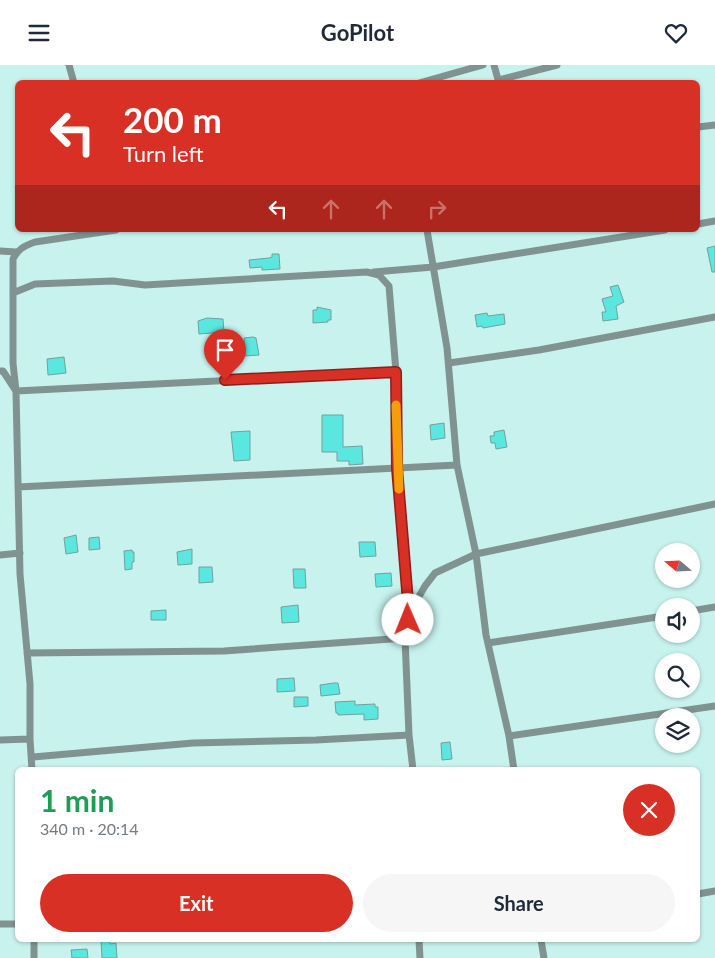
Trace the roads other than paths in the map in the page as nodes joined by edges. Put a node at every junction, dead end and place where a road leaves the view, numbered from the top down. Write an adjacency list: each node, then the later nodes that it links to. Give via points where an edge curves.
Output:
1 (69, 65): 5 (street)
2 (483, 65): 6 (street)
3 (494, 65): 7 (street)
4 (556, 65): 8 (street)
5 (73, 80)
6 (430, 80)
7 (499, 80)
8 (503, 80)
9 (715, 125): 10 (street)
10 (700, 127)
11 (715, 221): 12 (street)
12 (700, 224)
13 (101, 232): 17 (street, via 35,241)
14 (427, 232): 18 (street)
15 (652, 232): 18 (street)
16 (0, 251): 17 (street)
17 (16, 252): 20 (street, via 12,259)
18 (433, 267): 19 (street); 22 (street)
19 (373, 273): 20 (street, via 145,285 113,281 35,285); 24 (street, via 389,286)
20 (13, 293): 25 (street)
21 (715, 317): 22 (street, via 539,350)
22 (449, 363): 26 (street)
23 (0, 371): 25 (street)
24 (396, 372): 25 (street); 27 (street)
25 (16, 391): 28 (street)
26 (457, 465): 27 (street); 31 (street)
27 (397, 468): 28 (street); 35 (street)
28 (18, 487): 30 (street)
29 (715, 504): 31 (street)
30 (20, 553): 32 (street); 39 (street)
31 (476, 553): 35 (street, via 435,573); 38 (street)
32 (0, 555)
33 (715, 607): 34 (street)
34 (700, 610)
35 (409, 614): 37 (street)
36 (655, 617): 38 (street)
37 (405, 638): 39 (street, via 224,651); 41 (street)
38 (488, 643): 42 (street)
39 (27, 653): 43 (street)
40 (715, 706): 42 (street)
41 (409, 735): 45 (street, via 193,743); 47 (street)
42 (509, 736): 48 (street)
43 (30, 739): 44 (street); 45 (street)
44 (0, 740)
45 (33, 757): 46 (street)
46 (32, 767)
47 (413, 767)
48 (514, 767)
49 (715, 891): 50 (street)
50 (700, 894)
51 (0, 924): 52 (street)
52 (15, 924)
53 (34, 942): 56 (street)
54 (419, 942): 57 (street)
55 (541, 942): 58 (street)
56 (34, 958)
57 (420, 958)
58 (544, 958)

